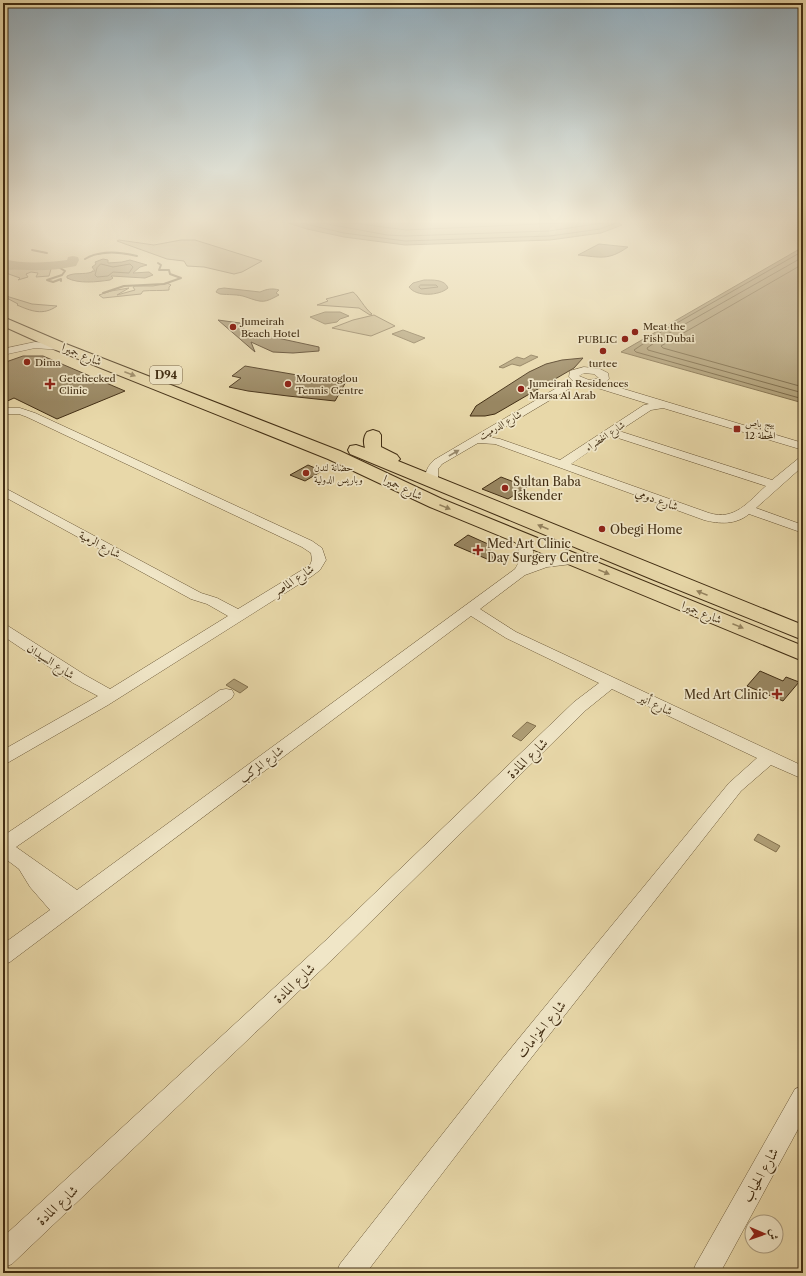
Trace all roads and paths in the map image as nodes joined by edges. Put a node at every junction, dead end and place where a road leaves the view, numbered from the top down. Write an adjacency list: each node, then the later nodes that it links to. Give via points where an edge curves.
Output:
1 (3, 311): 15 (main road, شارع جميرا / D94)
2 (12, 327): 3 (main road, شارع جميرا / D94); 4 (street, via 22,341)
3 (61, 346): 4 (street, via 35,345); 15 (main road, شارع جميرا / D94, one-way to 15, via 291,437)
4 (5, 351)
5 (603, 380): 6 (street, شارع الدرميت); 6 (street, via 604,375 596,371 584,370 574,373 575,379); 8 (street, via 614,387)
6 (587, 382): 7 (street); 12 (street, شارع الدرميت, via 569,385)
7 (646, 402): 8 (street); 10 (street, شارع الخضراء)
8 (668, 405): 14 (street)
9 (3, 410): 27 (street, شارع الماصر, via 20,411 31,415 307,544 317,551 319,560 311,570)
10 (610, 432): 17 (street, شارع الخضراء); 19 (street)
11 (373, 435): 18 (main road, via 372,445 376,451)
12 (492, 437): 13 (street, شارع دومي); 17 (street, شارع دومي)
13 (476, 440): 18 (street, شارع الدرميت, one-way to 13, via 436,464)
14 (803, 447)
15 (350, 455): 18 (main road, شارع جميرا / D94); 23 (main road, شارع جميرا / D94, one-way to 23, via 436,503)
16 (803, 460): 19 (street, شارع دومي)
17 (561, 464): 21 (street, شارع دومي, via 710,518 733,518)
18 (424, 477): 29 (main road, شارع جميرا / D94, one-way to 18)
19 (774, 485): 21 (street, شارع دومي)
20 (3, 491): 27 (street, شارع الرمية)
21 (747, 509): 22 (street)
22 (803, 528)
23 (520, 538): 24 (main road, شارع جميرا / D94); 25 (street, via 528,556)
24 (575, 560): 25 (street, شارع المركب, via 545,563); 30 (main road, شارع جميرا / D94, one-way to 30)
25 (520, 572): 26 (street, شارع المركب)
26 (466, 612): 31 (street, شارع أنير, via 492,628 510,634); 38 (street, شارع المركب)
27 (234, 618): 33 (street, شارع الماصر)
28 (3, 629): 33 (street, شارع السيدان, via 78,679 83,686)
29 (803, 633)
30 (803, 654)
31 (605, 680): 34 (street, شارع أنير); 41 (street, شارع المادة, via 332,947)
32 (226, 694): 37 (street)
33 (106, 698): 35 (street, شارع الماصر)
34 (763, 754): 36 (street, شارع أنير); 42 (street, شارع الحزامات, via 505,1073)
35 (3, 758)
36 (803, 773)
37 (3, 846): 38 (street, via 24,864 32,877)
38 (70, 905): 39 (street, شارع المركب)
39 (3, 956)
40 (803, 1097): 43 (street, شارع الحياب)
41 (3, 1256)
42 (349, 1273)
43 (705, 1273)

